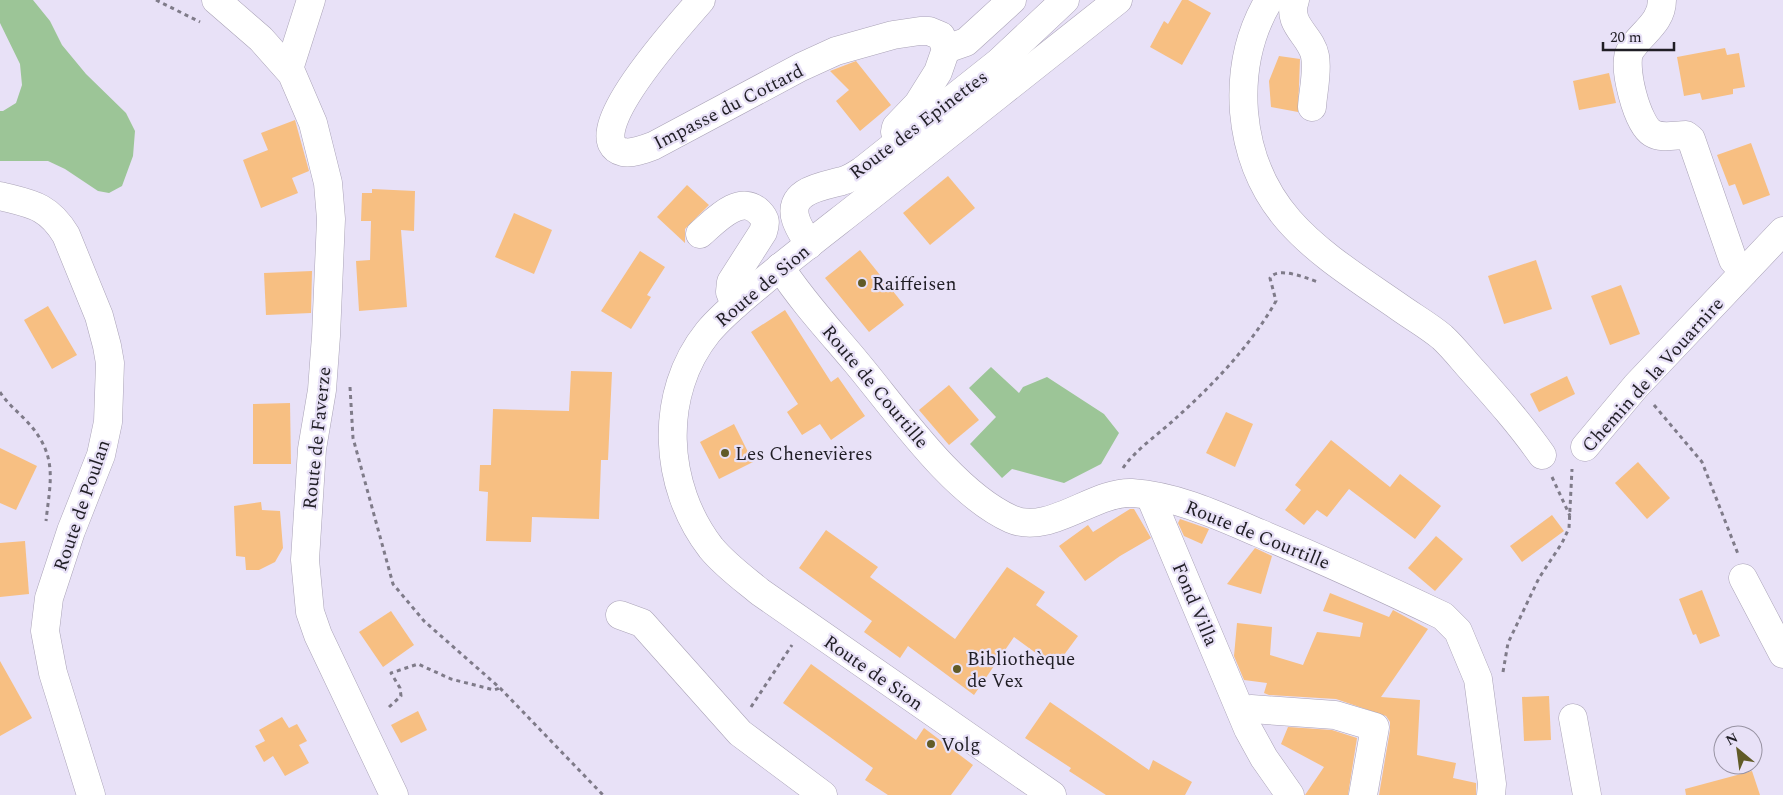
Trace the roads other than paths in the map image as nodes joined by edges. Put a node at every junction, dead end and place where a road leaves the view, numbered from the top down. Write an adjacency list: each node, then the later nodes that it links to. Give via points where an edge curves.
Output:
1 (216, 0): 11 (street, Route de Faverze, via 261,39)
2 (311, 0): 11 (street)
3 (701, 0): 10 (street, Impasse du Cottard, via 633,84 615,113 610,135 618,150 629,152 653,146 836,51 920,31 942,36)
4 (1012, 0): 10 (street, via 966,42)
5 (1065, 0): 13 (street, Route des Epinettes, via 999,62)
6 (1118, 0): 17 (street, Route de Sion)
7 (1269, 0): 22 (street, via 1254,28 1245,59 1243,92 1246,129 1257,173 1268,194 1309,242 1442,337 1519,422)
8 (1295, 0): 12 (street, via 1293,14 1297,26 1315,55)
9 (1662, 0): 19 (street, via 1656,21 1630,51 1628,58 1639,115 1652,133 1686,135 1691,139 1733,260)
10 (946, 49): 13 (street, via 930,88 896,127)
11 (289, 69): 30 (street, Route de Faverze, via 306,104 319,143 331,219 322,390 312,449 306,589 318,635)
12 (1312, 107)
13 (900, 142): 17 (street, Route des Epinettes, via 853,176 815,186 803,195 795,215)
14 (0, 196): 29 (street, Route de Poulan, via 43,208 58,222 99,316 108,346 108,422 101,455 49,598 45,631 52,673)
15 (1783, 231): 19 (street, Chemin de la Vouarnire)
16 (700, 234): 20 (street, via 722,215 744,204 753,205 764,216 763,232 731,282 730,292)
17 (809, 244): 18 (street, Route de Sion)
18 (780, 267): 20 (street, Route de Sion); 23 (street, Route de Courtille, via 929,450 959,482 992,508 1013,520 1032,522 1050,519 1114,496 1131,493)
19 (1744, 272): 21 (street, Chemin de la Vouarnire, via 1636,386)
20 (735, 305): 32 (street, Route de Sion, via 708,331 689,361 681,378 673,418 673,449 679,484 687,509 704,538 731,568 760,592)
21 (1585, 447)
22 (1542, 456)
23 (1150, 496): 27 (street, Fond Villa); 35 (street, Route de Courtille, via 1208,511 1324,560 1443,616 1458,631 1478,679)
24 (1743, 578): 26 (street)
25 (620, 615): 31 (street, via 642,623 740,733)
26 (1783, 654)
27 (1242, 712): 33 (street, Fond Villa, via 1256,744); 34 (street, via 1251,709 1335,715 1374,727)
28 (1573, 718): 36 (street)
29 (91, 795)
30 (394, 795)
31 (823, 795)
32 (1052, 795)
33 (1290, 795)
34 (1363, 795)
35 (1491, 795)
36 (1587, 795)

